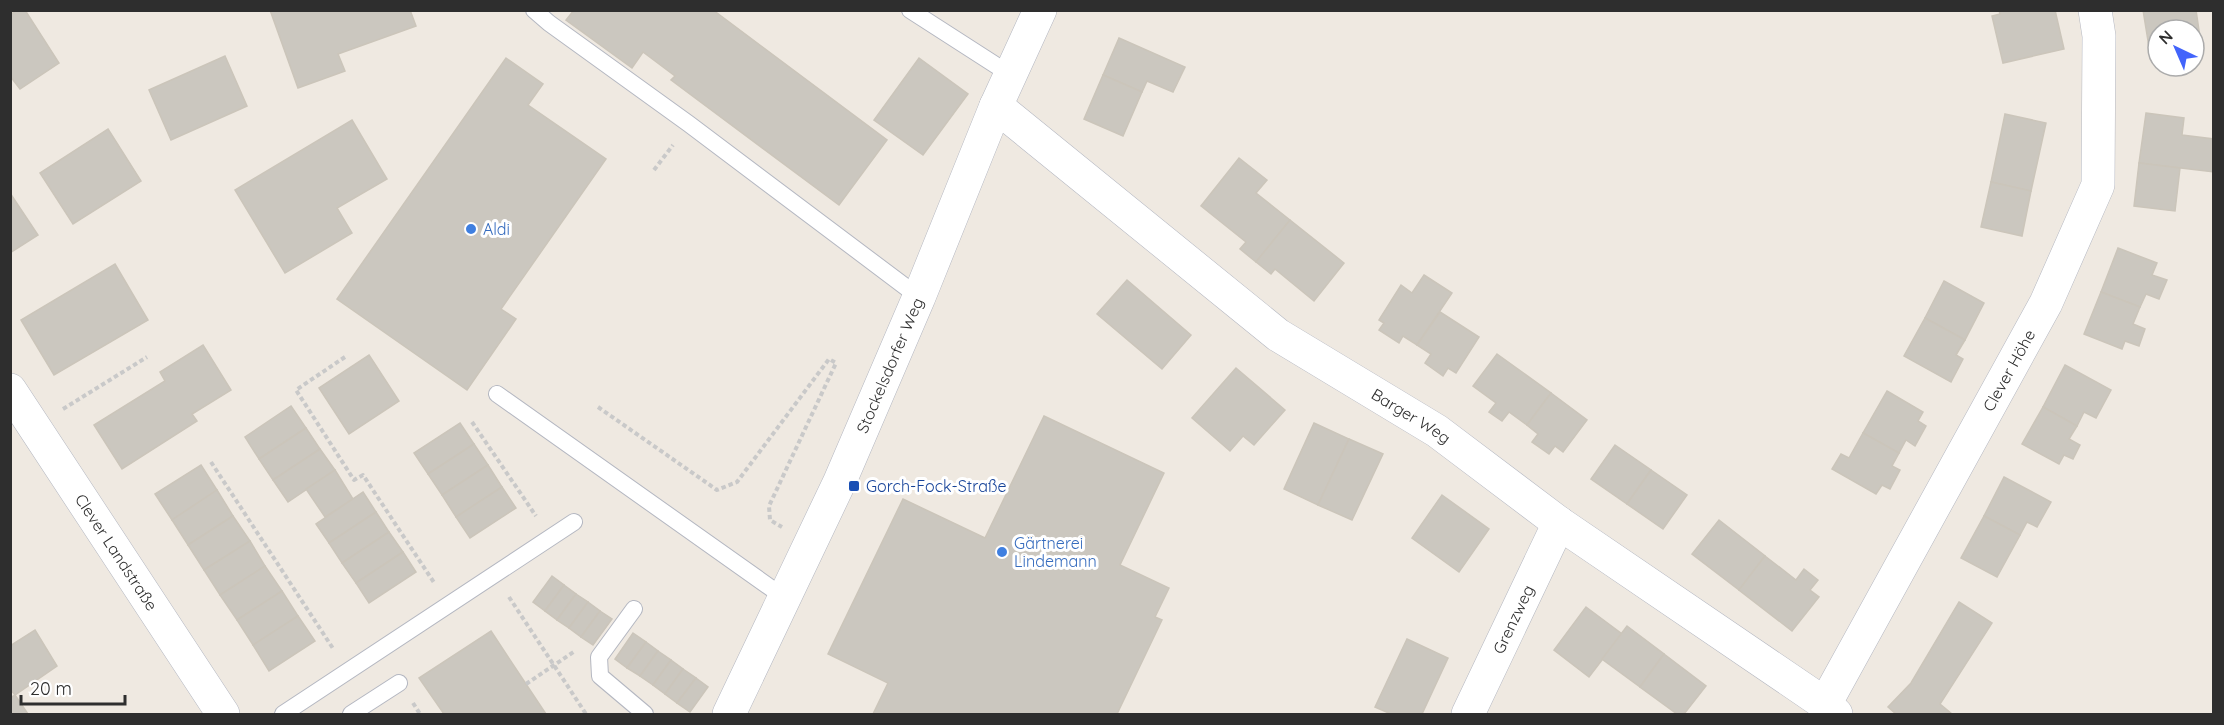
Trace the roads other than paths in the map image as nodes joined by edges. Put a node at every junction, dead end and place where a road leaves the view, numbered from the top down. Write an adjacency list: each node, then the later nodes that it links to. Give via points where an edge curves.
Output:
1 (534, 10): 7 (lane)
2 (910, 10): 5 (lane)
3 (1040, 10): 5 (street, Stockelsdorfer Weg)
4 (2095, 10): 15 (street, Clever Höhe, via 2099,36 2097,185 2046,303)
5 (1011, 75): 6 (street, Stockelsdorfer Weg)
6 (996, 105): 7 (street, Stockelsdorfer Weg); 11 (street, Barger Weg, via 1278,335 1437,431)
7 (919, 297): 12 (street, Stockelsdorfer Weg)
8 (10, 390): 16 (street, Clever Landstraße)
9 (497, 394): 12 (lane)
10 (574, 522): 17 (lane)
11 (1559, 523): 15 (street, Barger Weg); 21 (street, Grenzweg)
12 (785, 598): 20 (street, Stockelsdorfer Weg)
13 (634, 609): 19 (lane, via 600,657 600,676)
14 (399, 683): 18 (lane)
15 (1830, 709)
16 (223, 714)
17 (283, 714)
18 (351, 714)
19 (645, 714)
20 (729, 714)
21 (1468, 714)

